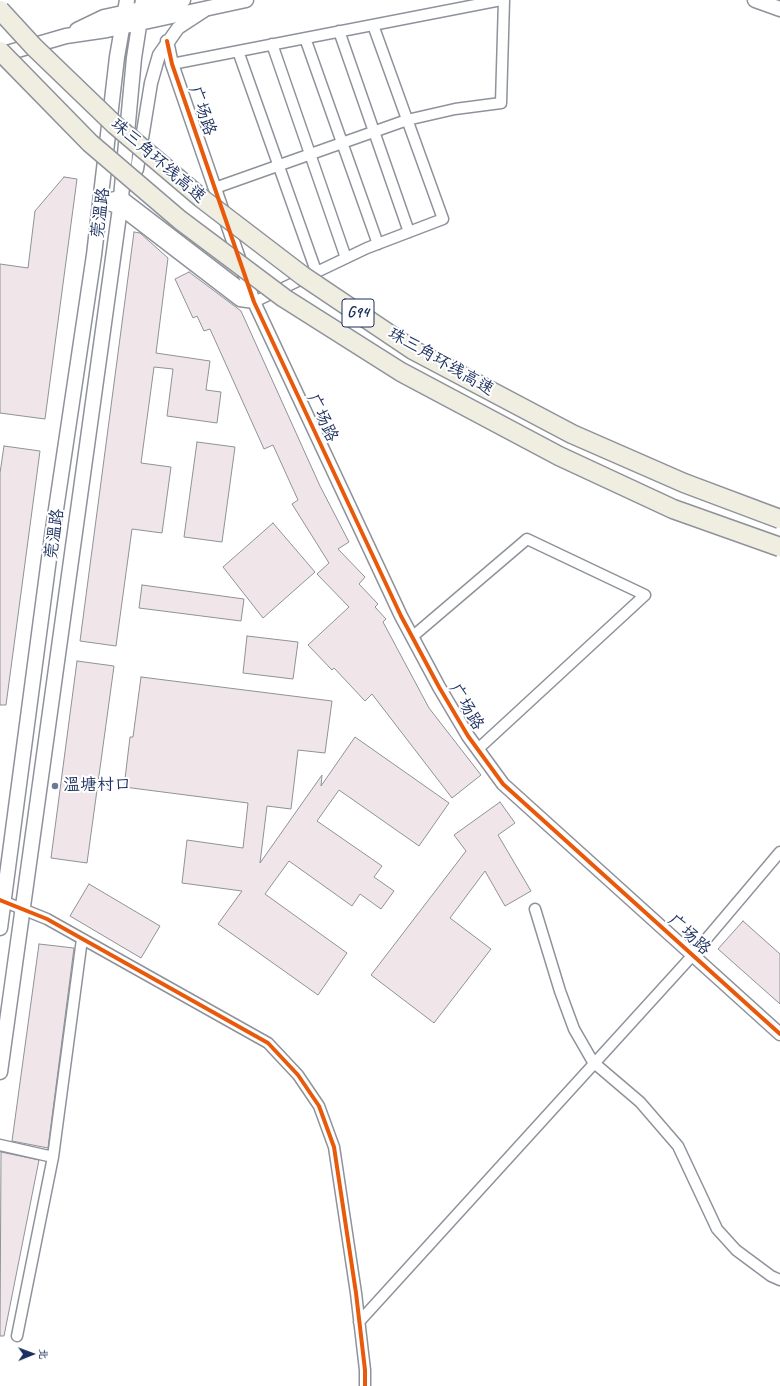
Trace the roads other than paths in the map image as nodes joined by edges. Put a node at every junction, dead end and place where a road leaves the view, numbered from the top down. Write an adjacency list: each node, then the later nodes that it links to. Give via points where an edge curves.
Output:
1 (183, 0): 9 (main road)
2 (246, 0): 6 (main road)
3 (503, 0): 10 (street); 21 (street, via 501,103 455,109)
4 (755, 0): 7 (main road)
5 (126, 6): 9 (main road); 11 (main road, 莞温路); 13 (main road)
6 (209, 7): 9 (main road); 15 (street, via 178,28)
7 (780, 9)
8 (0, 10): 34 (highway, 珠三角环线高速 / G94, bridge, via 34,47 115,125 201,198 303,276 413,350 572,434 684,483)
9 (142, 10): 11 (main road); 28 (main road, 莞温路, via 134,58)
10 (373, 25): 12 (street); 21 (street)
11 (122, 26): 13 (main road); 27 (main road, 莞温路)
12 (339, 31): 14 (street); 22 (street)
13 (66, 36): 19 (main road)
14 (305, 38): 16 (street); 23 (street)
15 (167, 41): 20 (street, 广场路); 28 (street, via 154,69 137,169)
16 (272, 44): 18 (street); 24 (street)
17 (0, 51): 35 (highway, 珠三角环线高速 / G94, bridge, via 90,143 180,220 284,298 401,372 559,456 674,509)
18 (238, 51): 20 (street); 25 (street)
19 (0, 55)
20 (172, 64): 26 (street, 广场路)
21 (408, 120): 22 (street); 29 (street, via 443,219)
22 (374, 132): 23 (street); 29 (street)
23 (342, 143): 24 (street); 30 (street)
24 (310, 155): 25 (street); 31 (street)
25 (278, 166): 26 (street); 32 (street)
26 (215, 188): 33 (street, 广场路)
27 (100, 201): 28 (street); 39 (main road, 莞温路)
28 (120, 203): 33 (street, via 240,300); 40 (main road, 莞温路)
29 (409, 232): 30 (street)
30 (378, 244): 31 (street)
31 (346, 258): 32 (street)
32 (316, 271): 33 (street)
33 (254, 302): 36 (street, 广场路)
34 (780, 519)
35 (780, 547)
36 (412, 637): 37 (street, 广场路, via 439,687); 37 (street, via 527,538 645,595)
37 (478, 749): 44 (street, 广场路, via 503,784)
38 (780, 852): 44 (street)
39 (2, 900): 40 (street); 42 (main road, 莞温路)
40 (22, 908): 43 (street); 47 (main road, 莞温路)
41 (535, 909): 46 (street, via 574,1029)
42 (0, 928)
43 (82, 939): 49 (street); 51 (street, via 268,1043 298,1075 319,1106 334,1147)
44 (692, 956): 45 (street, 广场路); 46 (street)
45 (780, 1034)
46 (594, 1062): 50 (street, via 640,1102 678,1146 717,1229 736,1250); 51 (street)
47 (0, 1072)
48 (0, 1145): 49 (street)
49 (54, 1157): 52 (street)
50 (780, 1280)
51 (359, 1322): 53 (street)
52 (17, 1336)
53 (365, 1386)

